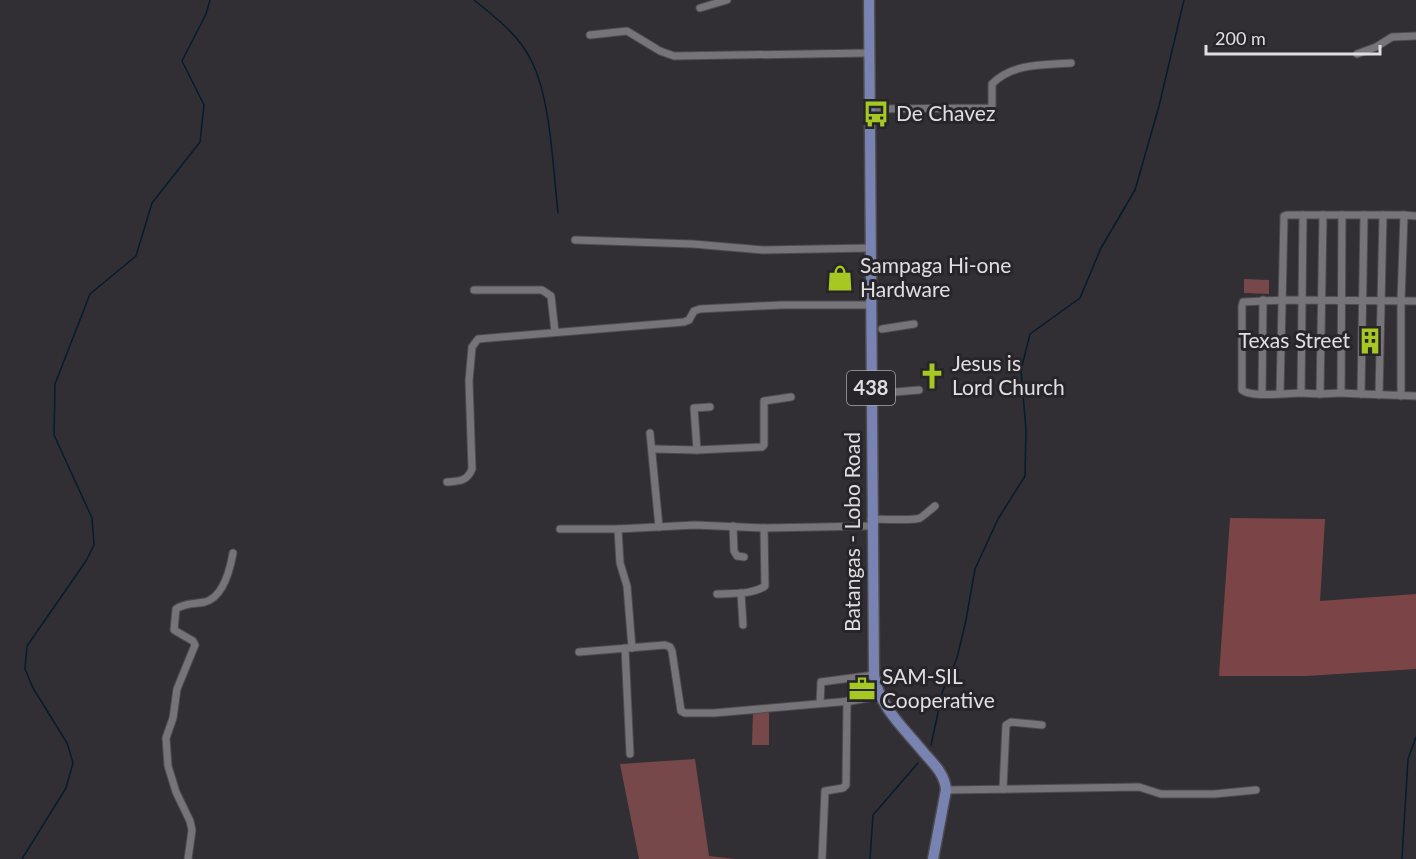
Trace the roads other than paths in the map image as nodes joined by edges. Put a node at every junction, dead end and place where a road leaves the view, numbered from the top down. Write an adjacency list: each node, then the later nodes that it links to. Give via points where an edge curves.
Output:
1 (727, 0): 3 (street)
2 (869, 0): 6 (main road, Batangas - Lobo Road / 438)
3 (700, 8)
4 (590, 35): 6 (street, via 627,31 674,56)
5 (1416, 36): 7 (street, via 1392,38)
6 (869, 53): 9 (main road, Batangas - Lobo Road / 438)
7 (1357, 54)
8 (1071, 63): 9 (street, via 1025,66 998,77 992,84 992,108)
9 (869, 109): 18 (main road, Batangas - Lobo Road / 438)
10 (1303, 215): 11 (street); 21 (street, via 1287,215 1282,220); 22 (street)
11 (1323, 215): 12 (street); 23 (street)
12 (1342, 215): 13 (street); 24 (street)
13 (1364, 215): 14 (street); 25 (street)
14 (1383, 215): 16 (street); 26 (street)
15 (1416, 215): 16 (street)
16 (1404, 216): 27 (street)
17 (575, 240): 18 (street, via 763,250)
18 (871, 248): 29 (main road, Batangas - Lobo Road / 438)
19 (474, 290): 32 (street, via 547,292 551,296)
20 (1263, 300): 21 (street); 38 (street); 38 (street, via 1243,302 1242,306 1242,390)
21 (1283, 300): 22 (street); 34 (street)
22 (1302, 300): 23 (street); 35 (street)
23 (1322, 300): 24 (street); 39 (street)
24 (1343, 300): 25 (street); 36 (street)
25 (1362, 300): 26 (street); 40 (street)
26 (1381, 301): 27 (street); 41 (street)
27 (1401, 301): 28 (street); 42 (street)
28 (1416, 301)
29 (871, 305): 31 (main road, Batangas - Lobo Road / 438); 32 (street, via 700,309 684,322)
30 (914, 324): 31 (street)
31 (877, 329): 37 (main road, Batangas - Lobo Road / 438)
32 (555, 332): 49 (street, via 495,336 473,342 469,381 472,470 464,480)
33 (919, 390): 37 (street)
34 (1280, 393): 35 (street); 38 (street)
35 (1301, 393): 39 (street)
36 (1341, 393): 39 (street); 40 (street)
37 (871, 394): 51 (main road, Batangas - Lobo Road / 438)
38 (1262, 394)
39 (1320, 394)
40 (1361, 394): 41 (street)
41 (1379, 395): 42 (street)
42 (1401, 396): 43 (street)
43 (1416, 396)
44 (792, 397): 48 (street, via 764,401 762,447)
45 (710, 407): 48 (street, via 694,408)
46 (650, 433): 47 (street)
47 (653, 448): 48 (street); 53 (street)
48 (697, 450)
49 (447, 482)
50 (935, 506): 51 (street, via 913,520 898,518)
51 (871, 523): 54 (street); 64 (main road, Batangas - Lobo Road / 438)
52 (733, 526): 53 (street); 54 (street); 58 (street, via 734,551)
53 (659, 528): 56 (street)
54 (764, 528): 59 (street, via 765,586)
55 (560, 529): 56 (street)
56 (618, 529): 62 (street, via 620,563 627,586)
57 (233, 553): 73 (street, via 231,567 218,593 207,601 180,606 174,621 174,630 195,645 177,689 166,738 168,766 192,830)
58 (744, 557)
59 (741, 593): 60 (street); 61 (street)
60 (717, 594)
61 (742, 625)
62 (628, 648): 63 (street); 67 (street, via 669,647 681,711 685,713); 69 (street)
63 (579, 652)
64 (874, 675): 65 (main road, Batangas - Lobo Road / 438); 67 (street, via 821,682)
65 (879, 696): 66 (street); 71 (main road, Batangas - Lobo Road / 438, via 940,772)
66 (847, 701): 67 (street); 74 (street, via 846,785 825,792)
67 (820, 703)
68 (1042, 724): 70 (street, via 1006,725)
69 (630, 754)
70 (1003, 789): 71 (street); 72 (street, via 1139,788 1161,794)
71 (946, 790): 75 (main road)
72 (1256, 790)
73 (188, 859)
74 (822, 859)
75 (933, 859)

